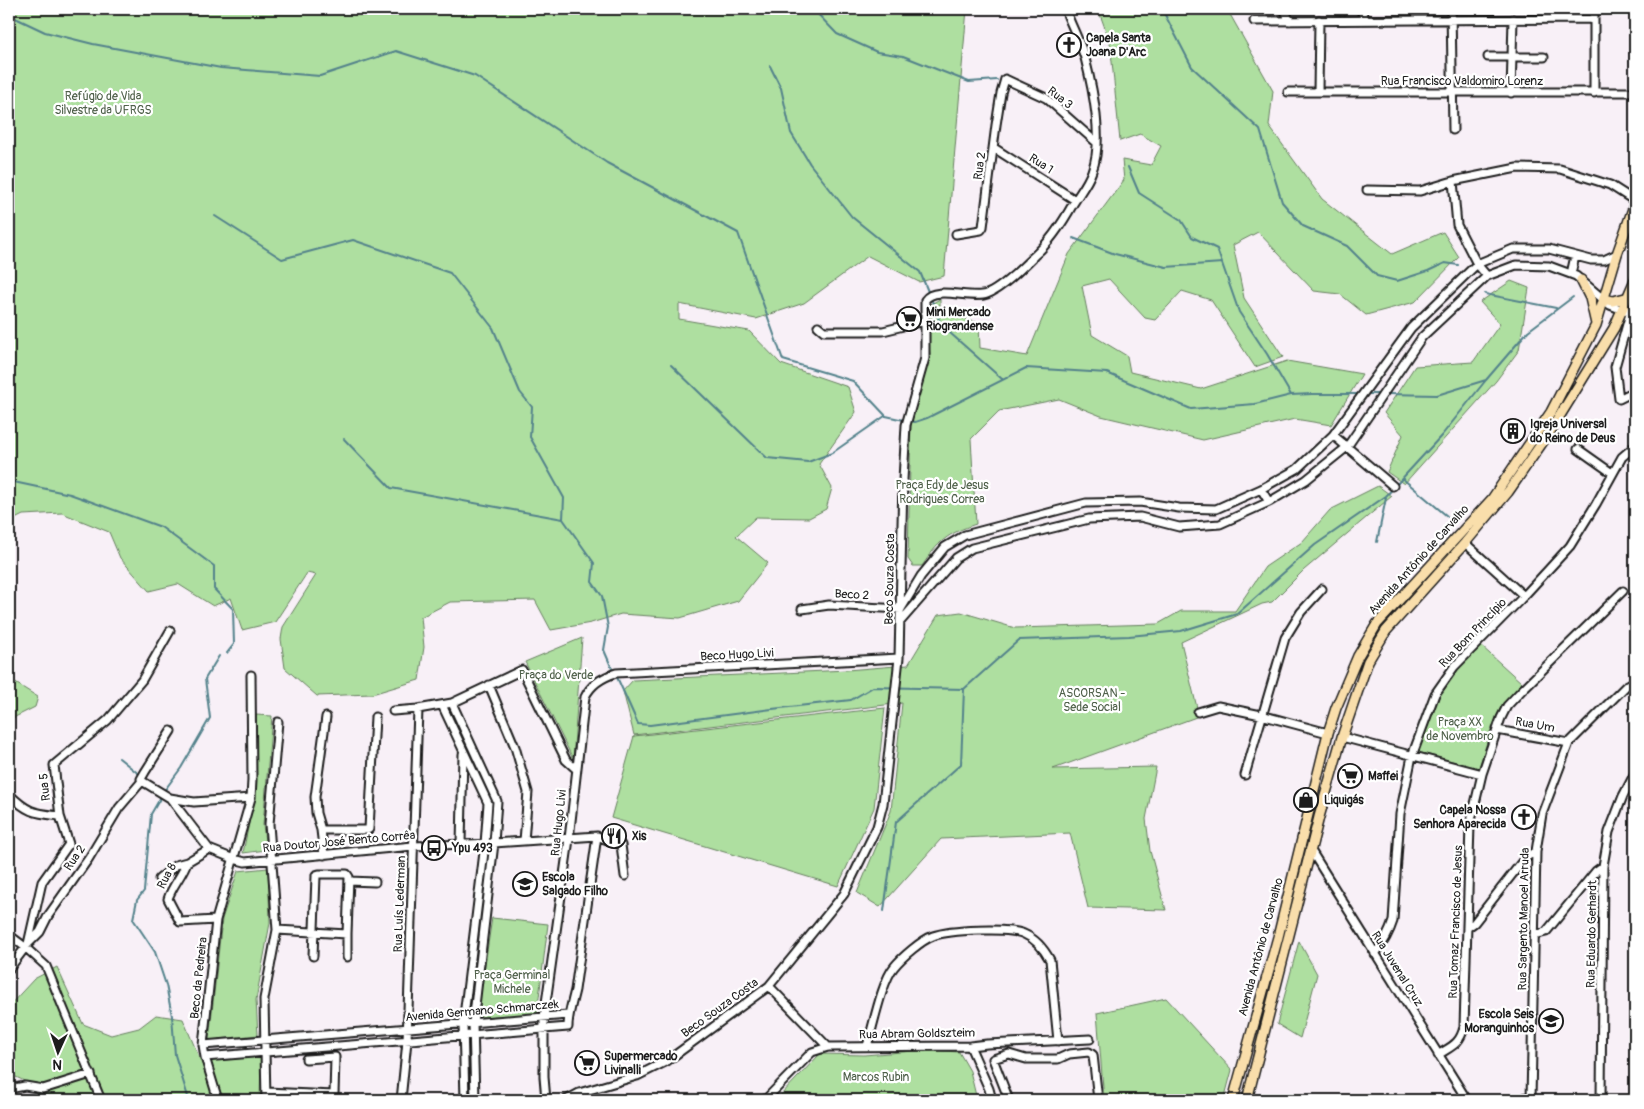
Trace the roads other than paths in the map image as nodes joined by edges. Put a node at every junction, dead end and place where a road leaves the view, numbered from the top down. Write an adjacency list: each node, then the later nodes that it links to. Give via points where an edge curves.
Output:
1 (1065, 9): 24 (street, Beco Souza Costa, via 1084,57 1096,114)
2 (1284, 9): 12 (street)
3 (1360, 9): 10 (street)
4 (1451, 9): 6 (street)
5 (1594, 9): 8 (street)
6 (1451, 19): 7 (street); 10 (street); 19 (street)
7 (1513, 19): 8 (street); 14 (street)
8 (1594, 19): 22 (street)
9 (1319, 20): 10 (street); 12 (street); 18 (street)
10 (1366, 20)
11 (1254, 21): 12 (street)
12 (1290, 21)
13 (1488, 57): 14 (street)
14 (1512, 57): 15 (street); 21 (street)
15 (1544, 58)
16 (1005, 79): 24 (street, Rua 3, via 1046,98); 25 (street, Rua 2)
17 (1288, 92): 18 (street, Rua Francisco Valdomiro Lorenz)
18 (1318, 92): 19 (street, Rua Francisco Valdomiro Lorenz)
19 (1453, 92): 21 (street, Rua Francisco Valdomiro Lorenz); 23 (street)
20 (1635, 92): 22 (street, Rua Francisco Valdomiro Lorenz)
21 (1511, 93): 22 (street, Rua Francisco Valdomiro Lorenz)
22 (1594, 93)
23 (1453, 130)
24 (1096, 143): 28 (street, Beco Souza Costa, via 1092,171)
25 (994, 148): 28 (street, Rua 1); 31 (street, Rua 2, via 983,228)
26 (1453, 181): 27 (street, via 1420,191); 29 (street, via 1517,168 1560,169 1610,185); 34 (street, via 1457,224)
27 (1367, 190)
28 (1075, 200): 42 (street, Beco Souza Costa, via 1046,246 1013,276 987,294 928,296 924,300)
29 (1635, 202): 30 (main road, Avenida Antônio de Carvalho)
30 (1631, 228): 32 (main road, Avenida Antônio de Carvalho)
31 (956, 234)
32 (1617, 254): 33 (street, via 1604,260); 39 (main road, Avenida Antônio de Carvalho)
33 (1575, 256): 34 (street, via 1550,249 1513,249); 35 (street)
34 (1477, 264): 36 (street); 46 (street, via 1411,328)
35 (1571, 274): 36 (street, via 1549,266 1516,265); 37 (street)
36 (1487, 276): 48 (street, via 1422,337)
37 (1581, 280): 39 (street); 43 (main road, via 1590,298)
38 (1635, 280): 40 (main road, Avenida Antônio de Carvalho)
39 (1604, 299): 40 (main road); 41 (street, via 1610,305); 43 (main road, Avenida Antônio de Carvalho)
40 (1632, 299): 41 (main road, Avenida Antônio de Carvalho)
41 (1630, 310): 45 (street, via 1615,367 1619,399); 56 (main road, Avenida Antônio de Carvalho, via 1614,328 1508,492)
42 (924, 321): 44 (street, via 883,331 824,331); 61 (street, Beco Souza Costa, via 925,358 906,425)
43 (1596, 325): 77 (main road, Avenida Antônio de Carvalho, via 1551,412 1492,498 1377,624 1358,656)
44 (818, 326)
45 (1635, 391)
46 (1333, 435): 48 (street); 52 (street, via 1297,469)
47 (1635, 446): 50 (street, Rua Bom Princípio, via 1622,457)
48 (1347, 447): 51 (street); 54 (street, via 1306,480)
49 (1578, 449): 50 (street)
50 (1612, 473): 59 (street, Rua Bom Princípio, via 1578,535)
51 (1393, 486)
52 (1262, 489): 53 (street, via 1216,509); 54 (street)
53 (1140, 502): 55 (street); 61 (street, via 1086,503 965,535 944,547)
54 (1269, 502): 55 (street, via 1220,524 1179,527)
55 (1140, 517): 62 (street, via 1088,519 972,548 956,558)
56 (1466, 543): 59 (street); 82 (main road, Avenida Antônio de Carvalho, via 1386,632 1368,661)
57 (1322, 588): 74 (street, via 1301,612 1285,638)
58 (1623, 590): 80 (street, Rua Tomaz Francisco de Jesus, via 1507,706)
59 (1524, 596): 86 (street, Rua Bom Princípio, via 1444,680)
60 (802, 609): 61 (street, Beco 2, via 829,605)
61 (901, 609): 62 (street, Beco Souza Costa)
62 (900, 622): 64 (street, Beco Souza Costa)
63 (170, 631): 95 (street, Rua 5, via 142,680 108,720 54,765)
64 (899, 658): 68 (street, Beco Hugo Livi, via 616,673 594,684); 128 (street, Beco Souza Costa, via 883,804 877,826 844,894)
65 (251, 675): 94 (street, Beco da Pedreira)
66 (1634, 681): 83 (street, Rua Sargento Manoel Arruda)
67 (489, 685): 69 (street); 87 (street, via 522,670 566,760); 99 (street, via 515,747 528,792)
68 (585, 697): 87 (street, Rua Hugo Livi)
69 (452, 703): 70 (street); 100 (street, via 496,799)
70 (442, 705): 71 (street); 84 (street)
71 (418, 709): 72 (street); 103 (street, Rua Luís Lederman)
72 (393, 711)
73 (1198, 712): 74 (street, via 1218,706)
74 (1261, 715): 81 (street); 90 (street)
75 (326, 717): 96 (street, via 315,797)
76 (375, 718): 96 (street, via 369,829)
77 (1332, 719): 81 (main road, Avenida Antônio de Carvalho); 82 (main road, via 1334,732)
78 (278, 722): 109 (street, via 269,824)
79 (170, 730): 91 (street, Rua 2)
80 (1497, 730): 83 (street, Rua Um); 89 (street, Rua Tomaz Francisco de Jesus)
81 (1328, 733): 85 (main road, via 1337,739); 165 (main road, Avenida Antônio de Carvalho, via 1278,937)
82 (1342, 737): 85 (main road, Avenida Antônio de Carvalho); 86 (street)
83 (1569, 743): 106 (street, Rua Sargento Manoel Arruda, via 1542,814)
84 (464, 752): 101 (street); 102 (street, via 488,803)
85 (1338, 753): 105 (main road, Avenida Antônio de Carvalho)
86 (1412, 756): 89 (street); 124 (street, Rua Bom Princípio, via 1400,814 1393,922)
87 (576, 769): 98 (street, Rua Hugo Livi)
88 (1635, 773): 111 (street, Rua Eduardo Gerhardt, via 1609,832)
89 (1482, 774): 117 (street, Rua Tomaz Francisco de Jesus, via 1470,825)
90 (1245, 775)
91 (142, 780): 93 (street); 123 (street, Rua 2, via 119,808 40,932)
92 (9, 794): 95 (street, via 26,810)
93 (170, 798): 94 (street, via 194,802); 104 (street)
94 (251, 798): 108 (street, Beco da Pedreira)
95 (60, 816): 123 (street, Rua 5, via 69,844 42,882)
96 (321, 830): 107 (street)
97 (597, 836): 98 (street, Rua Doutor José Bento Corrêa); 112 (street, via 622,845); 129 (street, via 575,990)
98 (569, 839): 99 (street, Rua Doutor José Bento Corrêa); 130 (street, Rua Hugo Livi)
99 (524, 841): 100 (street, Rua Doutor José Bento Corrêa)
100 (494, 843): 102 (street, Rua Doutor José Bento Corrêa); 131 (street)
101 (461, 844): 102 (street, Rua Doutor José Bento Corrêa); 103 (street, Rua Doutor José Bento Corrêa)
102 (485, 844): 132 (street)
103 (413, 846): 107 (street, Rua Doutor José Bento Corrêa); 133 (street, Rua Luís Lederman)
104 (209, 849): 108 (street); 110 (street)
105 (1310, 849): 124 (street, Rua Juvenal Cruz); 166 (main road, Avenida Antônio de Carvalho)
106 (1536, 850): 117 (street, via 1525,858); 122 (street, Rua Sargento Manoel Arruda)
107 (324, 855): 109 (street, Rua Doutor José Bento Corrêa)
108 (234, 860): 109 (street, Rua Doutor José Bento Corrêa); 116 (street, Beco da Pedreira)
109 (273, 860): 118 (street)
110 (187, 862): 113 (street, via 176,865); 116 (street, Rua 8, via 168,899 180,922)
111 (1604, 866): 122 (street, via 1596,871 1546,932); 169 (street, Rua Eduardo Gerhardt)
112 (625, 876)
113 (159, 879)
114 (349, 881): 115 (street); 119 (street, via 346,874 316,875); 120 (street)
115 (375, 882)
116 (216, 920): 141 (street, Beco da Pedreira)
117 (1467, 928): 146 (street, Rua Tomaz Francisco de Jesus, via 1462,1036 1458,1043)
118 (276, 930): 119 (street); 138 (street, via 264,999)
119 (314, 932): 120 (street); 125 (street)
120 (347, 934): 126 (street)
121 (9, 935): 123 (street)
122 (1534, 935): 153 (street, Rua Sargento Manoel Arruda)
123 (26, 946): 127 (street, Rua 2); 149 (street, via 46,966)
124 (1375, 954): 146 (street, Rua Juvenal Cruz)
125 (313, 956)
126 (347, 957)
127 (9, 969)
128 (769, 986): 144 (street); 160 (street, Beco Souza Costa, via 667,1061 637,1076)
129 (568, 1016): 130 (street, Avenida Germano Schmarczek); 134 (street, Avenida Germano Schmarczek, via 568,1027)
130 (544, 1017): 131 (street, Avenida Germano Schmarczek); 134 (street, Rua Hugo Livi)
131 (473, 1023): 132 (street, Avenida Germano Schmarczek); 135 (street)
132 (463, 1024): 133 (street, Avenida Germano Schmarczek); 136 (street)
133 (407, 1028): 138 (street, Avenida Germano Schmarczek); 139 (street, Rua Luís Lederman)
134 (543, 1029): 135 (street, Avenida Germano Schmarczek); 159 (street, Rua Hugo Livi)
135 (473, 1035): 136 (street, Avenida Germano Schmarczek); 158 (street)
136 (463, 1036): 139 (street, Avenida Germano Schmarczek); 157 (street)
137 (1090, 1039): 140 (street, Rua Abram Goldszteim)
138 (264, 1040): 141 (street, Avenida Germano Schmarczek); 145 (street)
139 (407, 1041): 145 (street, Avenida Germano Schmarczek); 156 (street, Rua Luís Lederman)
140 (1058, 1041): 142 (street, via 1050,960 1036,941 1026,934 1000,930 934,935 900,960 887,977); 143 (street, Rua Abram Goldszteim)
141 (203, 1045): 147 (street, Beco da Pedreira)
142 (867, 1046): 143 (street, Rua Abram Goldszteim); 144 (street, Rua Abram Goldszteim)
143 (970, 1046): 162 (street)
144 (828, 1047): 161 (street, Rua Abram Goldszteim, via 812,1052)
145 (266, 1052): 147 (street, Avenida Germano Schmarczek); 151 (street)
146 (1438, 1055): 167 (street, Rua Juvenal Cruz)
147 (205, 1057): 155 (street, Beco da Pedreira)
148 (306, 1059): 152 (street, via 335,1057)
149 (91, 1074): 150 (street, via 43,1089 25,1086); 154 (street)
150 (9, 1090)
151 (266, 1096): 152 (street)
152 (334, 1097)
153 (1531, 1098): 168 (street)
154 (101, 1100)
155 (218, 1100)
156 (401, 1100)
157 (465, 1100)
158 (475, 1100)
159 (546, 1100)
160 (566, 1100)
161 (765, 1100)
162 (992, 1100)
163 (1009, 1100): 164 (street, via 993,1059 1010,1054 1026,1059 1058,1059 1068,1054 1090,1052)
164 (1098, 1100)
165 (1233, 1100)
166 (1247, 1100)
167 (1467, 1100)
168 (1520, 1100)
169 (1602, 1100)

